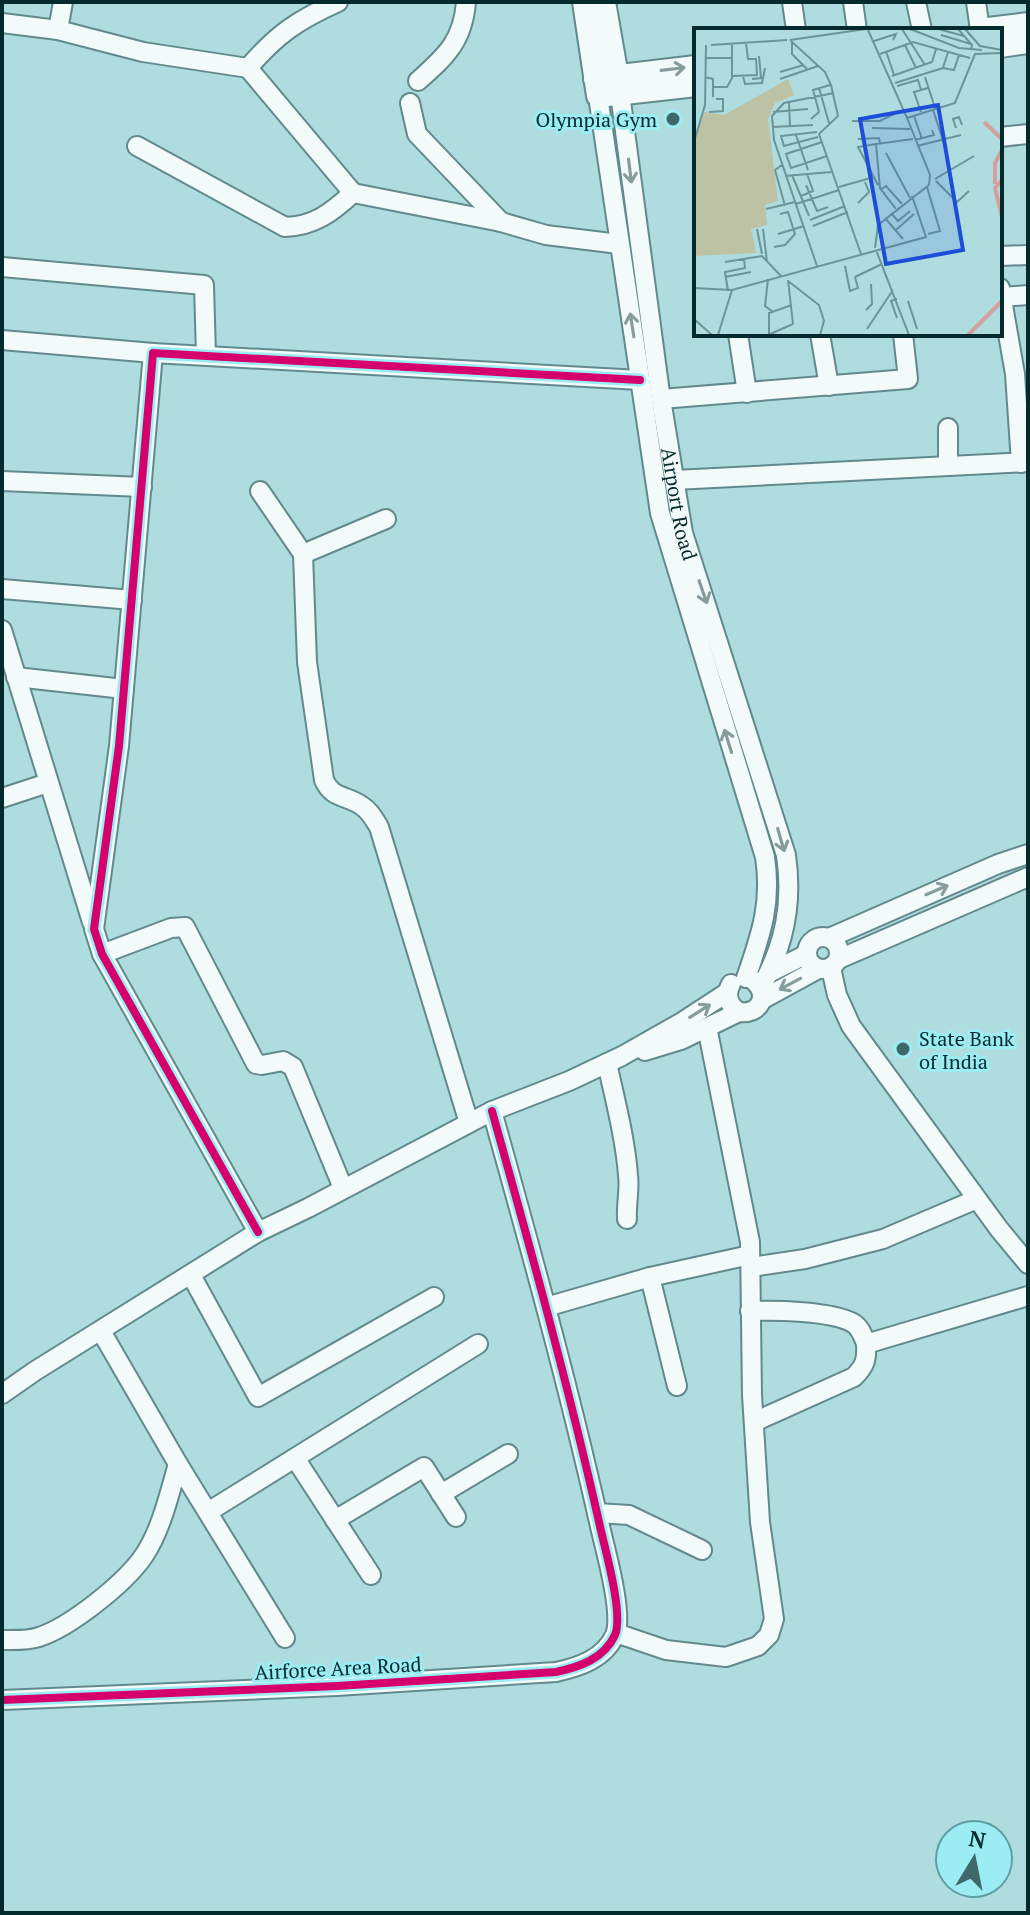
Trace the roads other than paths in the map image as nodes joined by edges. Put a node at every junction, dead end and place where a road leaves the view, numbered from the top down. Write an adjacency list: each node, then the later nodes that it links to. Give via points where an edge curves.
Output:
1 (63, 2): 17 (street)
2 (338, 2): 21 (street, via 298,20)
3 (466, 2): 22 (street, via 464,25 448,53)
4 (584, 2): 24 (main road, Airport Road)
5 (604, 2): 24 (main road, Airport Road)
6 (792, 2): 12 (street)
7 (853, 2): 13 (street)
8 (916, 2): 14 (street)
9 (976, 2): 15 (street)
10 (2, 23): 17 (street)
11 (1028, 24): 16 (main road)
12 (796, 28)
13 (857, 28)
14 (922, 28)
15 (980, 28)
16 (996, 28)
17 (58, 30): 21 (street, via 143,52)
18 (1028, 42): 19 (main road)
19 (1002, 46)
20 (694, 67): 24 (main road, one-way to 20)
21 (248, 68): 29 (street)
22 (418, 81)
23 (694, 85): 24 (main road)
24 (607, 86): 31 (street, Airport Road); 49 (street, Airport Road, one-way to 49)
25 (410, 103): 30 (street, via 417,134)
26 (1028, 134): 27 (street)
27 (1002, 137)
28 (137, 146): 29 (street, via 285,227 303,226 330,214)
29 (353, 193): 30 (street)
30 (501, 222): 31 (street, via 546,235)
31 (619, 244): 46 (street, Airport Road, one-way to 31)
32 (1028, 255): 33 (street)
33 (1002, 256)
34 (2, 267): 45 (street, via 204,285)
35 (1002, 292): 36 (street)
36 (1028, 295)
37 (1002, 298): 42 (street)
38 (1028, 335): 42 (street)
39 (738, 336): 48 (street)
40 (820, 336): 47 (street)
41 (903, 336): 47 (street, via 908,379)
42 (1008, 336): 51 (street)
43 (2, 340): 44 (street)
44 (153, 353): 45 (street); 55 (street)
45 (206, 356): 46 (street)
46 (640, 380): 72 (street, Airport Road, one-way to 46, via 768,901 765,857 660,513)
47 (829, 386): 48 (street)
48 (747, 393): 49 (street)
49 (661, 399): 53 (street, Airport Road)
50 (948, 428): 52 (street)
51 (1024, 463): 52 (street)
52 (948, 466): 53 (street)
53 (674, 480): 72 (street, Airport Road, one-way to 72, via 683,533 786,855 788,919)
54 (2, 481): 55 (street)
55 (142, 487): 60 (street)
56 (260, 491): 58 (street)
57 (386, 519): 58 (street)
58 (303, 554): 78 (street, via 307,662 324,780 335,795 362,805 379,827)
59 (2, 589): 60 (street)
60 (132, 600): 63 (street)
61 (2, 630): 62 (street)
62 (16, 677): 63 (street); 64 (street)
63 (124, 689): 68 (street)
64 (48, 783): 65 (street); 68 (street)
65 (2, 798)
66 (1028, 854): 69 (street, one-way to 66)
67 (1028, 877): 71 (street)
68 (94, 929): 70 (street)
69 (829, 938): 71 (street, via 838,946); 71 (street, via 811,942)
70 (102, 954): 79 (street, via 185,927 256,1064 283,1061 293,1067); 82 (street)
71 (824, 962): 72 (street); 72 (street, one-way to 72); 80 (street, via 851,1026)
72 (760, 984): 73 (street, via 734,981); 74 (street, via 760,1005)
73 (728, 992): 74 (street, via 730,1004); 76 (street, one-way to 73)
74 (739, 1012): 75 (street)
75 (707, 1027): 76 (street, via 666,1046); 83 (street)
76 (615, 1060): 77 (street); 81 (street, via 629,1181)
77 (492, 1111): 78 (street); 89 (street)
78 (469, 1123): 79 (street)
79 (343, 1188): 82 (street)
80 (977, 1199): 83 (street, via 883,1239 805,1259); 84 (street)
81 (627, 1219)
82 (258, 1232): 85 (street)
83 (750, 1261): 86 (street); 90 (street)
84 (1028, 1264)
85 (191, 1275): 88 (street, via 258,1397); 91 (street)
86 (650, 1277): 89 (street); 94 (street)
87 (1028, 1296): 93 (street)
88 (434, 1297)
89 (546, 1307): 102 (street)
90 (750, 1311): 93 (street, via 795,1311 849,1321 862,1331); 96 (street)
91 (101, 1331): 95 (street); 99 (street)
92 (478, 1344): 98 (street)
93 (866, 1344): 96 (street, via 867,1359 854,1377)
94 (677, 1386)
95 (2, 1394)
96 (754, 1422): 107 (street, via 760,1522 774,1619 769,1635 758,1646 726,1657 666,1650)
97 (508, 1454): 100 (street)
98 (295, 1458): 101 (street); 104 (street)
99 (178, 1464): 101 (street); 109 (street, via 156,1533 128,1575 56,1629 40,1637)
100 (441, 1494): 103 (street); 104 (street, via 424,1467)
101 (208, 1512): 108 (street)
102 (597, 1513): 105 (street, via 629,1515); 107 (street, via 614,1589)
103 (456, 1517)
104 (335, 1520): 106 (street)
105 (702, 1550)
106 (371, 1575)
107 (616, 1633): 110 (street, Airforce Area Road, via 593,1660 556,1672)
108 (285, 1638)
109 (2, 1640)
110 (2, 1700)

